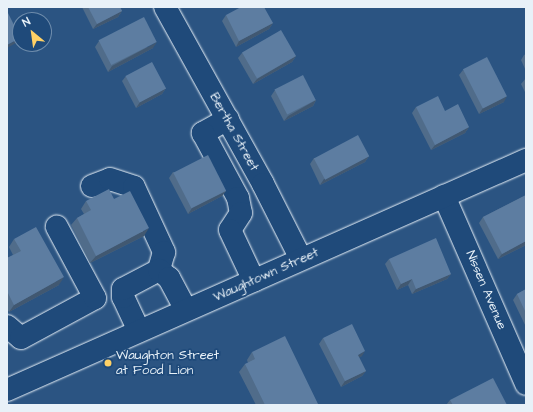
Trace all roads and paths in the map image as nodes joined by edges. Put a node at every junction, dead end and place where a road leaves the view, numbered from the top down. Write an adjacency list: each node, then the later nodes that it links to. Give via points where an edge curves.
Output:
1 (165, 7): 2 (main road, Bertha Street)
2 (228, 119): 4 (main road, Bertha Street); 7 (main road, via 203,134)
3 (526, 160): 6 (main road, Waughtown Street)
4 (263, 184): 7 (main road); 9 (main road, Bertha Street)
5 (92, 186): 10 (main road, via 110,178 134,187 164,252)
6 (444, 196): 9 (main road, Waughtown Street); 15 (main road, Nissen Avenue)
7 (238, 198): 11 (main road, via 241,213 230,230)
8 (57, 227): 13 (main road, via 95,298 21,338)
9 (301, 259): 11 (main road, Waughtown Street)
10 (159, 270): 12 (main road, via 169,278); 14 (main road, via 123,289 123,296)
11 (254, 281): 12 (main road, Waughtown Street)
12 (186, 310): 14 (main road, Waughtown Street)
13 (7, 326)
14 (139, 331): 16 (main road, Waughtown Street)
15 (526, 384)
16 (7, 389)

